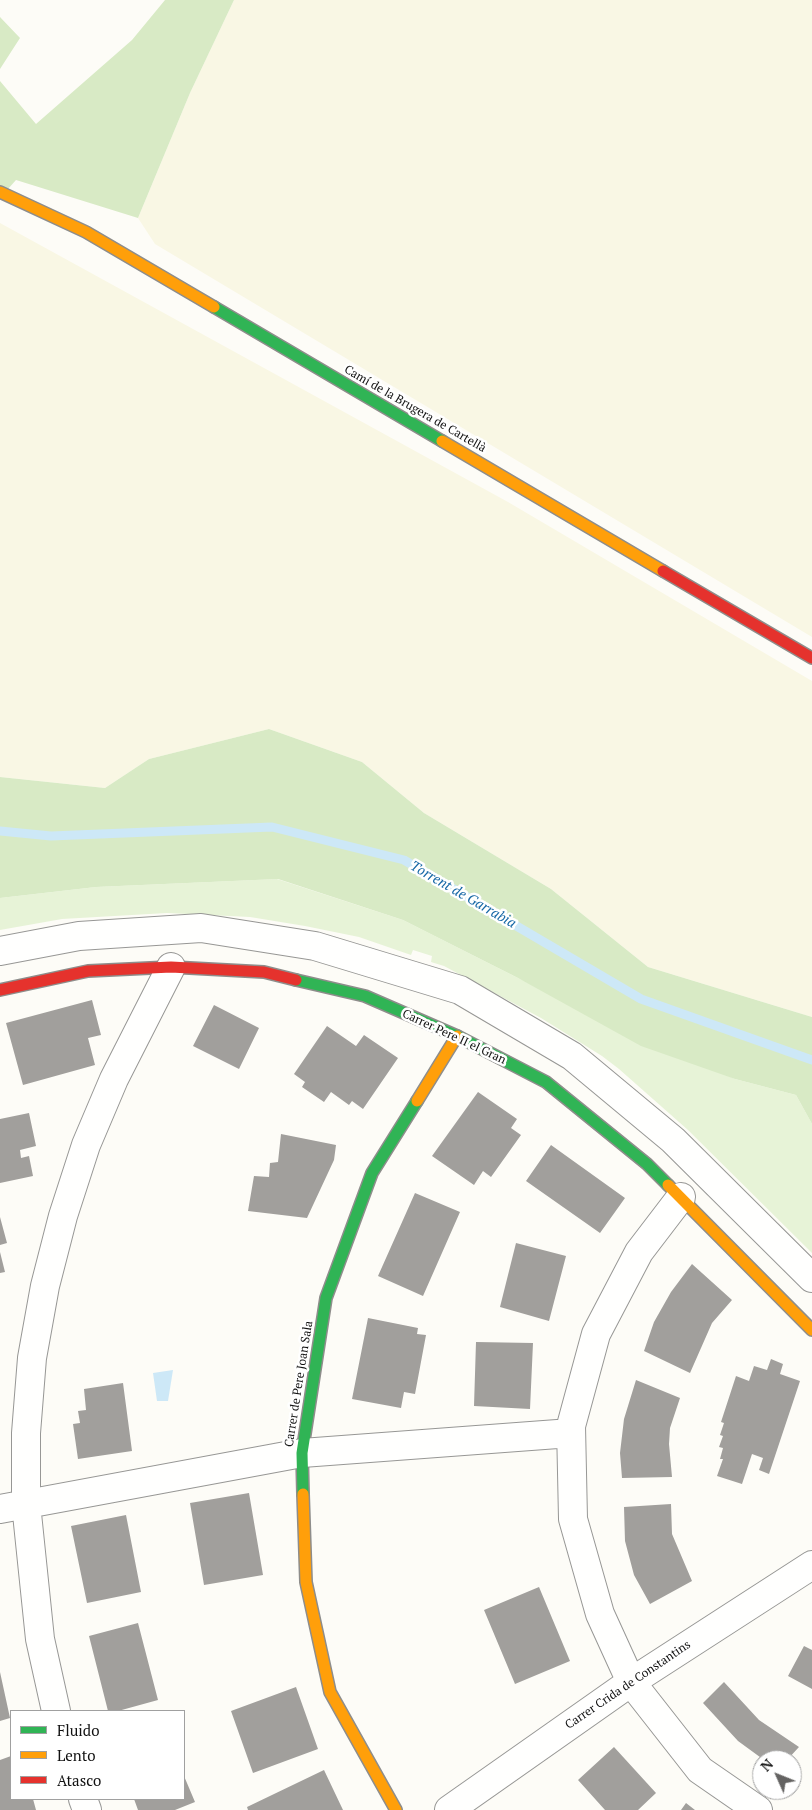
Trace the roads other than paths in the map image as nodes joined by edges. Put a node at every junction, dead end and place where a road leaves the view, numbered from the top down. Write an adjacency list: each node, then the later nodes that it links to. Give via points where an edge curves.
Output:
1 (0, 192): 2 (street, Camí de la Brugera de Cartellà, via 86,232)
2 (812, 658)
3 (0, 950): 8 (street, via 79,936 201,928 315,946 460,990 572,1056 673,1140)
4 (171, 967): 5 (street, Carrer Pere II el Gran, via 88,971); 6 (street, Carrer Pere II el Gran, via 264,972 365,996); 12 (street, via 114,1079 86,1145 63,1216 44,1286 32,1358 26,1433)
5 (0, 990)
6 (458, 1036): 7 (street, Carrer Pere II el Gran, via 546,1082 647,1164); 11 (street, Carrer de Pere Joan Sala, via 372,1173 326,1298)
7 (681, 1197): 9 (street, Carrer Pere II el Gran); 10 (street, via 639,1252 596,1334)
8 (812, 1278)
9 (812, 1330)
10 (571, 1433): 11 (street); 14 (street, via 573,1519 600,1614)
11 (302, 1453): 12 (street); 16 (street, Carrer de Pere Joan Sala, via 306,1582 330,1692)
12 (13, 1506): 15 (street)
13 (812, 1565): 14 (street, Carrer Crida de Constantins)
14 (631, 1682): 17 (street, Carrer Crida de Constantins); 18 (street, via 700,1770)
15 (56, 1710)
16 (396, 1810)
17 (449, 1810)
18 (758, 1810)

